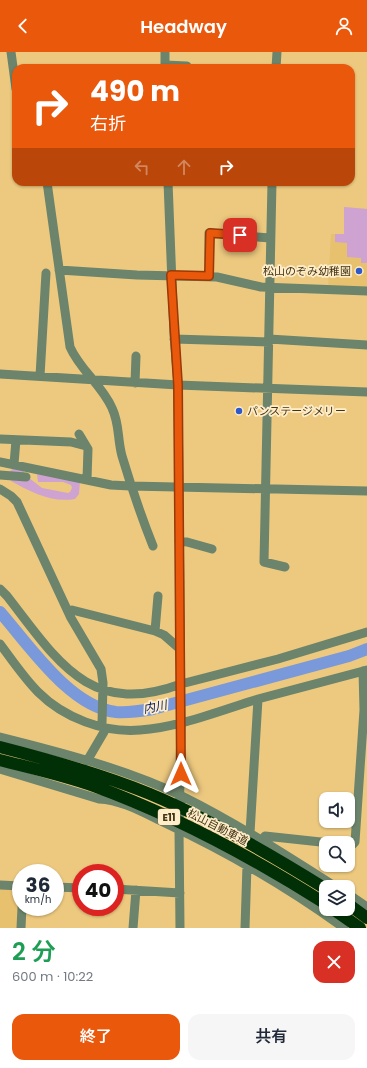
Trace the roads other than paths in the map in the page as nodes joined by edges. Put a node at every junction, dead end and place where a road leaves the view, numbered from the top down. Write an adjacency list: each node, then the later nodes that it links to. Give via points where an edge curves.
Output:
1 (11, 52): 4 (street)
2 (165, 52): 5 (street)
3 (277, 52): 6 (street)
4 (13, 64)
5 (165, 64)
6 (276, 64)
7 (48, 186): 11 (street)
8 (168, 186): 13 (street)
9 (272, 186): 10 (street)
10 (270, 238): 14 (street, via 210,233); 15 (street)
11 (59, 270): 13 (street); 23 (street, via 70,348)
12 (46, 273): 22 (street)
13 (171, 275): 14 (street); 17 (street)
14 (209, 276): 15 (street)
15 (271, 288): 16 (street); 18 (street)
16 (367, 291)
17 (174, 339): 18 (street); 25 (street)
18 (269, 341): 19 (street); 26 (street)
19 (367, 345)
20 (136, 356): 24 (street)
21 (0, 374): 22 (street)
22 (40, 376): 23 (street)
23 (93, 380): 24 (street); 37 (street, via 111,406 118,423 120,447)
24 (135, 383): 25 (street)
25 (178, 385): 26 (street); 38 (street)
26 (268, 389): 27 (street); 39 (street)
27 (367, 392)
28 (79, 434): 31 (street)
29 (0, 439): 30 (street)
30 (16, 440): 31 (street, via 71,442); 33 (street)
31 (86, 446): 36 (street)
32 (0, 462): 33 (street)
33 (14, 464): 36 (street)
34 (0, 476): 35 (street)
35 (26, 478)
36 (87, 480): 37 (street)
37 (130, 486): 38 (street); 43 (street)
38 (179, 488): 39 (street); 42 (street)
39 (266, 489): 41 (street); 45 (street, via 264,562)
40 (0, 490): 48 (street, via 17,502)
41 (367, 491)
42 (179, 541): 44 (street); 52 (street)
43 (152, 546)
44 (212, 549)
45 (285, 567)
46 (0, 589): 55 (street, via 54,657 72,673)
47 (158, 596): 49 (street)
48 (68, 611): 49 (street); 55 (street, via 101,669)
49 (155, 630): 52 (street)
50 (367, 632): 54 (street)
51 (0, 644): 58 (street, via 38,692 53,704 71,716)
52 (180, 649): 54 (street)
53 (365, 670): 56 (street); 69 (street)
54 (181, 685): 55 (street, via 145,694 126,695); 57 (street)
55 (103, 691): 58 (street)
56 (258, 699): 57 (street); 66 (street)
57 (181, 721): 58 (street, via 140,730); 64 (street)
58 (102, 725): 62 (street, via 102,737)
59 (0, 737): 62 (street)
60 (0, 747): 73 (highway, 松山自動車道 / E11, via 56,761 150,794 214,824)
61 (0, 760): 79 (highway, 松山自動車道 / E11, via 93,786 146,806 210,836)
62 (87, 761): 64 (street)
63 (0, 769): 65 (street, via 109,800)
64 (181, 796): 65 (street); 66 (street)
65 (179, 830): 70 (street, via 213,845); 77 (street)
66 (250, 833): 67 (street)
67 (262, 840): 68 (street, via 265,836); 71 (street)
68 (319, 842)
69 (355, 842)
70 (247, 865): 88 (street); 89 (street)
71 (325, 880)
72 (0, 885): 74 (street)
73 (319, 885)
74 (12, 886)
75 (124, 889): 76 (street)
76 (136, 890): 77 (street); 86 (street)
77 (180, 893): 87 (street)
78 (355, 899): 80 (street)
79 (319, 900)
80 (367, 907)
81 (355, 909): 84 (highway)
82 (21, 916): 85 (street)
83 (343, 916): 90 (highway)
84 (367, 918)
85 (20, 928)
86 (133, 928)
87 (180, 928)
88 (245, 928)
89 (344, 928)
90 (360, 928)

